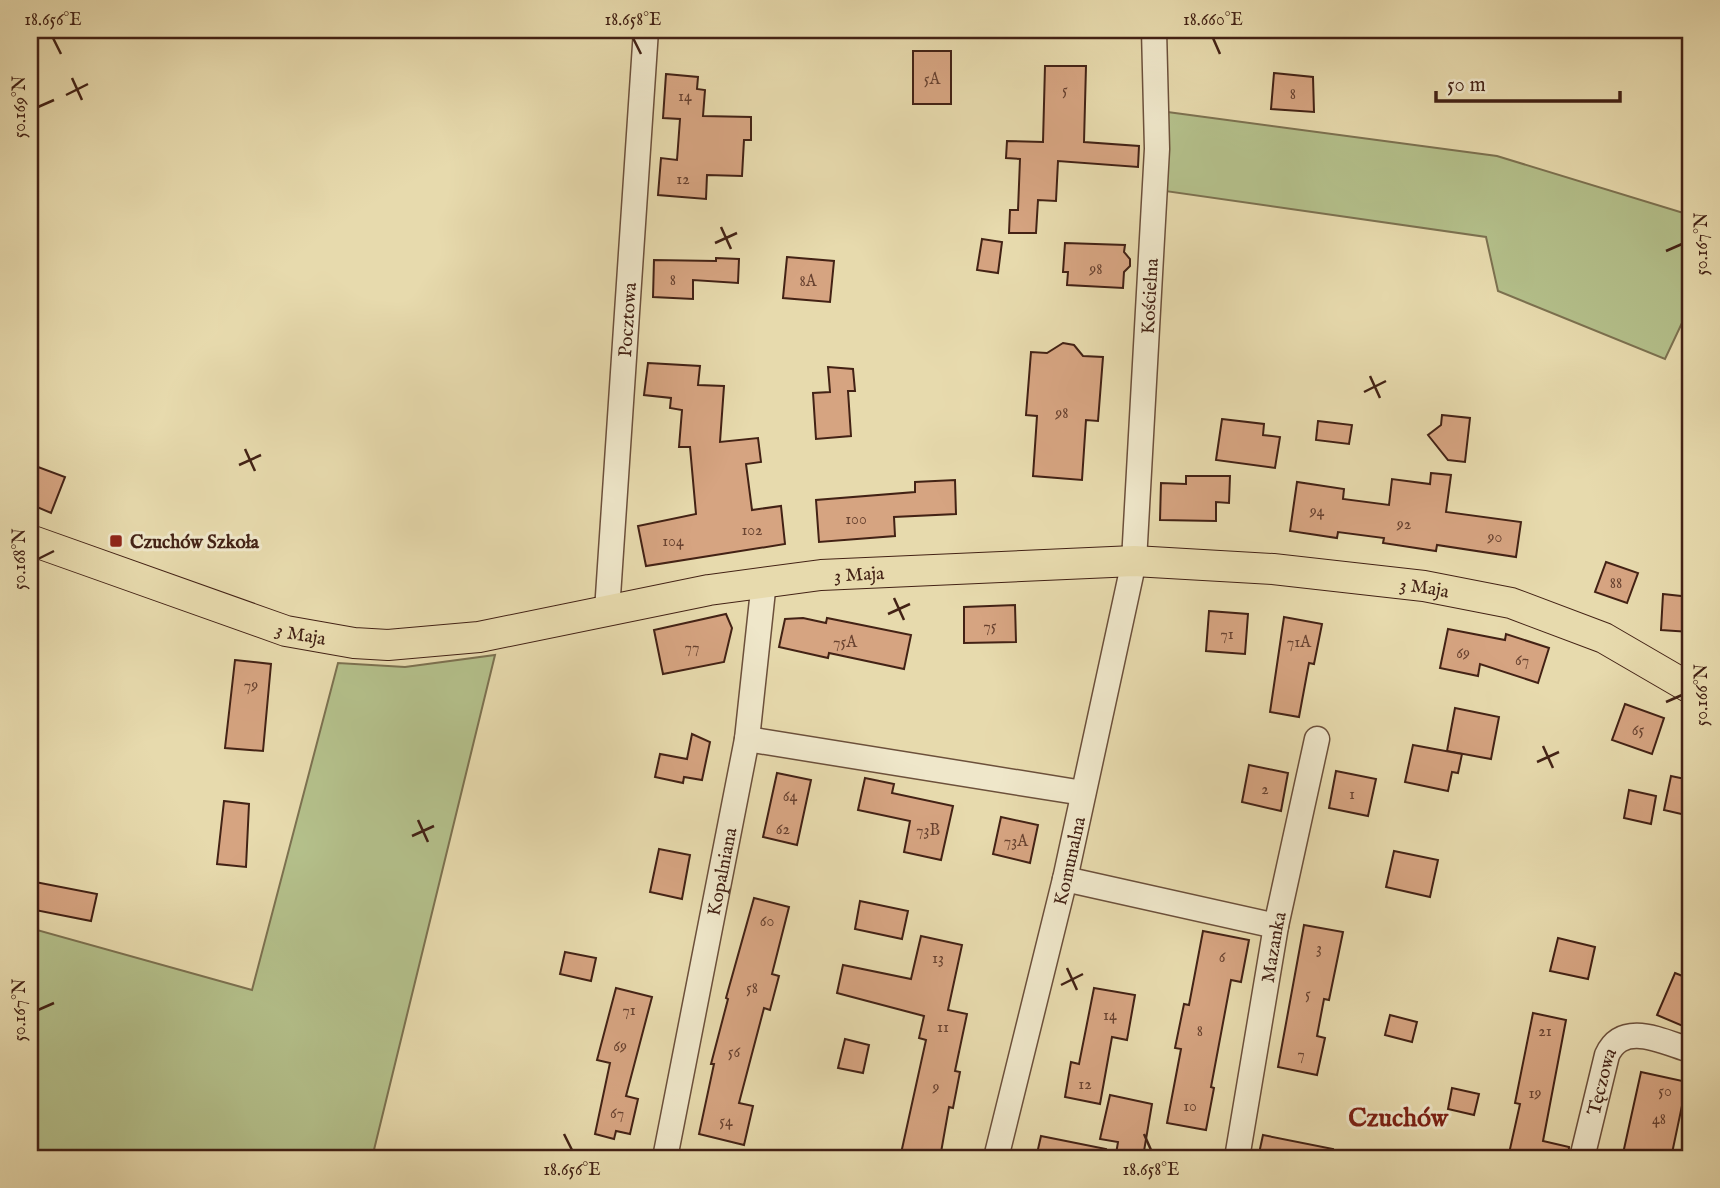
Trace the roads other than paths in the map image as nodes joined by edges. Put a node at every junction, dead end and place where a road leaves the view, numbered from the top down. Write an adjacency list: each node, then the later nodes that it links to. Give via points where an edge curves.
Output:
1 (646, 30): 6 (street, Pocztowa)
2 (1154, 30): 4 (street, Kościelna, via 1157,149)
3 (30, 540): 6 (main road, 3 Maja, via 254,621 354,643 449,641)
4 (1134, 561): 5 (main road, 3 Maja); 7 (main road, 3 Maja, via 1273,569 1492,598 1585,629); 10 (street, Komunalna)
5 (764, 581): 6 (main road, 3 Maja); 8 (street, Kopalniana)
6 (607, 611)
7 (1690, 688)
8 (747, 739): 10 (street); 14 (street, Kopalniana)
9 (1317, 739): 12 (street, Mazanka)
10 (1083, 793): 11 (street, Komunalna)
11 (1065, 878): 12 (street); 15 (street, Komunalna)
12 (1276, 926): 16 (street, Mazanka)
13 (1690, 1050): 17 (street, Tęczowa, via 1643,1035 1629,1034 1615,1042 1606,1055)
14 (666, 1158)
15 (996, 1158)
16 (1237, 1158)
17 (1582, 1158)

